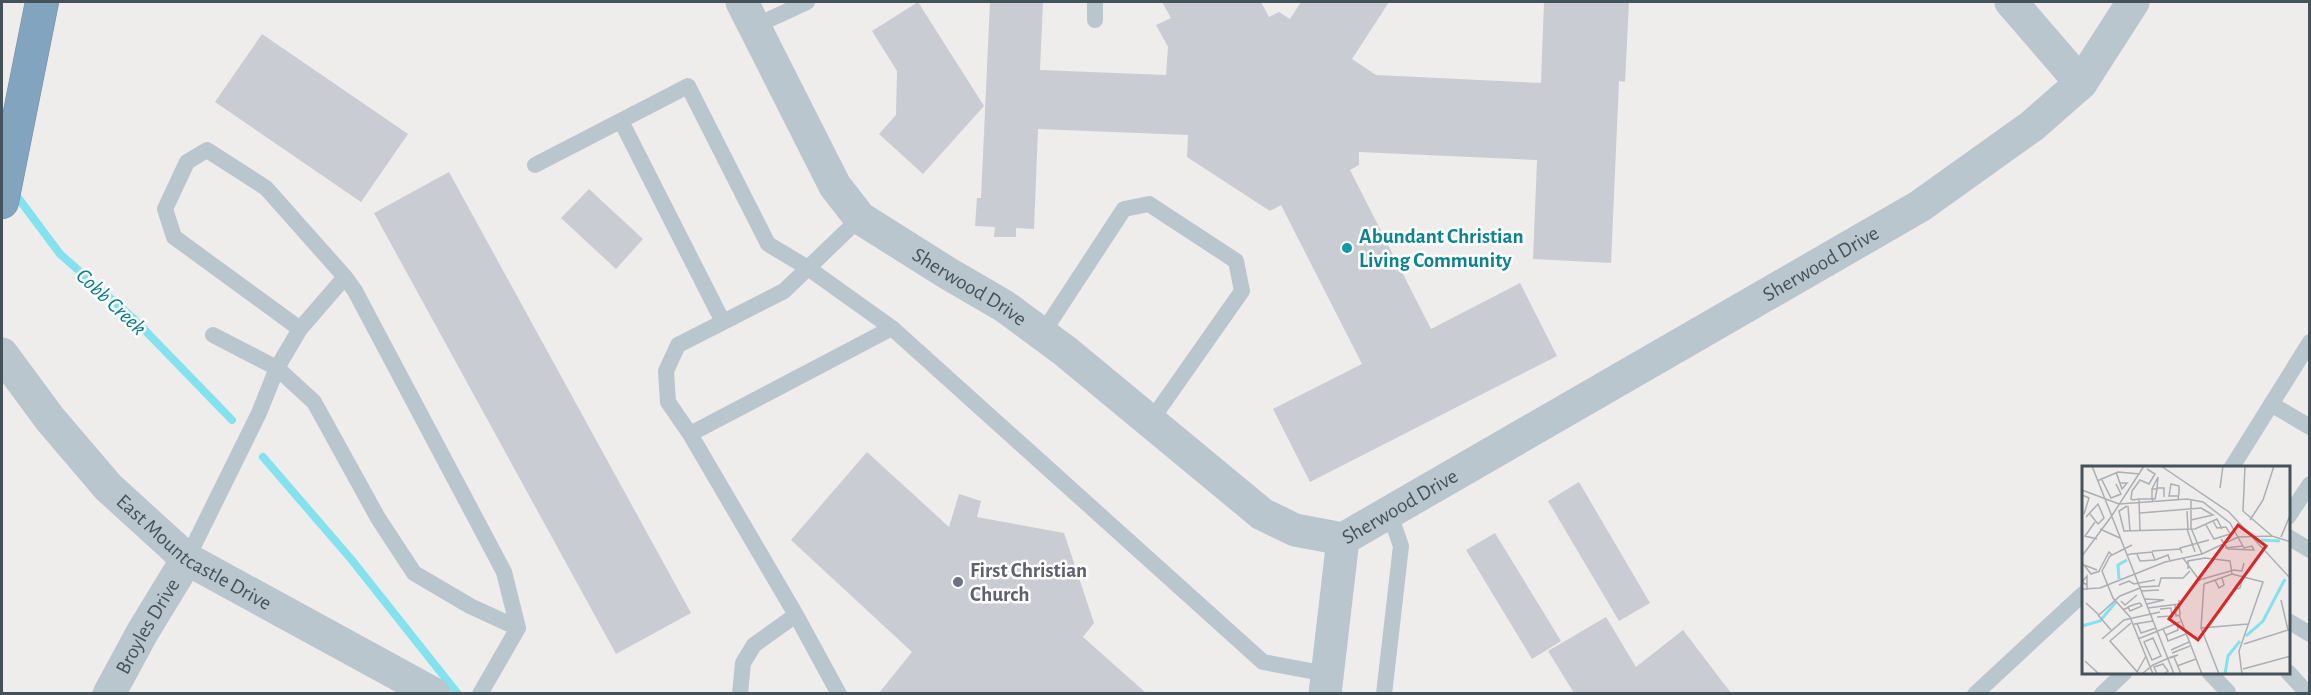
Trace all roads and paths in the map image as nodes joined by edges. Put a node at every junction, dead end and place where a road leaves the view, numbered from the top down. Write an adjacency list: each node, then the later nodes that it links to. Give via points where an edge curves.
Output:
1 (42, 2): 11 (highway)
2 (807, 2): 6 (lane)
3 (1095, 2): 7 (lane)
4 (2011, 2): 8 (street)
5 (2133, 2): 8 (street, Sherwood Drive)
6 (749, 14): 12 (street, Sherwood Drive, via 835,186)
7 (1095, 20)
8 (2081, 83): 29 (street, Sherwood Drive, via 2032,126 1920,206)
9 (621, 122): 10 (lane); 13 (lane, via 688,86 768,244); 15 (lane)
10 (535, 165)
11 (3, 195)
12 (860, 218): 13 (lane); 18 (street, Sherwood Drive, via 1004,306)
13 (808, 268): 15 (lane, via 784,291); 16 (lane)
14 (345, 277): 17 (lane); 17 (lane, via 266,188 207,150 187,162 165,209 174,237); 38 (lane, via 504,572)
15 (723, 322): 26 (lane, via 678,345 666,371 668,402)
16 (892, 328): 26 (lane); 43 (lane, via 1263,662)
17 (300, 329): 22 (lane)
18 (1042, 334): 24 (street, Sherwood Drive); 24 (lane, via 1124,209 1149,204 1236,261 1242,291)
19 (213, 335): 22 (lane)
20 (2310, 342): 23 (lane)
21 (2, 354): 34 (street, East Mountcastle Drive, via 108,487)
22 (277, 368): 34 (lane); 38 (lane, via 314,402 378,518 414,573)
23 (2271, 404): 25 (lane); 27 (lane)
24 (1150, 422): 32 (street, Sherwood Drive, via 1262,514 1295,530)
25 (2310, 427)
26 (690, 434): 36 (lane)
27 (2233, 466)
28 (2310, 484): 30 (lane)
29 (1389, 512): 32 (street, Sherwood Drive); 49 (lane, via 1401,546)
30 (2290, 515)
31 (2290, 538): 33 (lane)
32 (1343, 539): 43 (street)
33 (2310, 550)
34 (188, 559): 44 (street, Broyles Drive); 45 (street, East Mountcastle Drive)
35 (2082, 595): 50 (lane)
36 (796, 615): 47 (lane, via 754,645 743,663); 48 (lane)
37 (2290, 622): 39 (lane)
38 (518, 628): 46 (lane)
39 (2310, 633)
40 (2290, 673): 53 (lane)
41 (2123, 674): 51 (lane)
42 (2212, 674): 52 (lane)
43 (1326, 684)
44 (109, 693)
45 (434, 693)
46 (480, 693)
47 (740, 693)
48 (839, 693)
49 (1384, 693)
50 (1975, 693)
51 (2102, 693)
52 (2228, 693)
53 (2308, 693)

